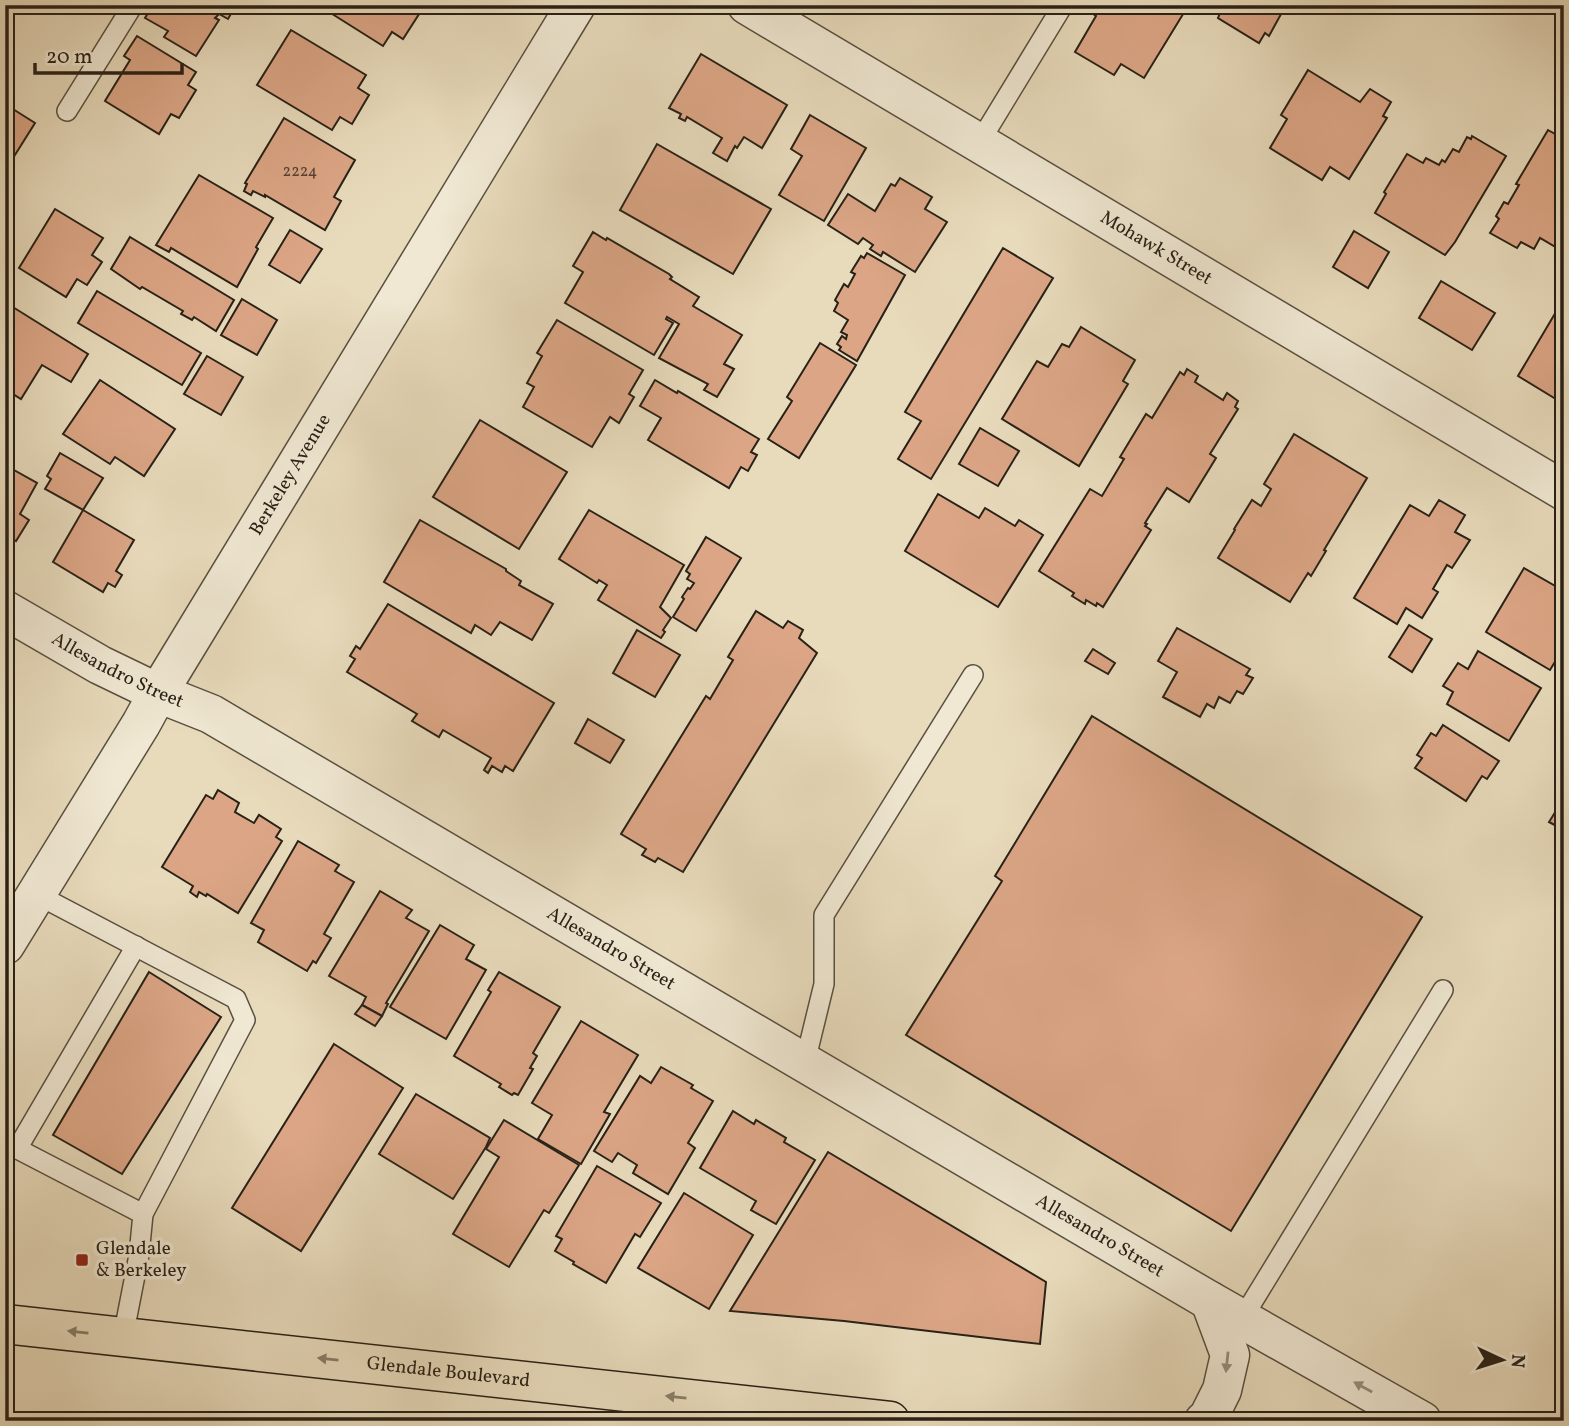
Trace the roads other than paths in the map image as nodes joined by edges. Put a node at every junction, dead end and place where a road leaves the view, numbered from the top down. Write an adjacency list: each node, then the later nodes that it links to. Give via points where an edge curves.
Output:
1 (133, 5): 5 (lane)
2 (576, 5): 10 (street, Berkeley Avenue)
3 (747, 5): 6 (street, Mohawk Street)
4 (1063, 5): 6 (lane)
5 (67, 111)
6 (979, 143): 7 (street, Mohawk Street)
7 (1564, 491)
8 (5, 610): 10 (street, Allesandro Street)
9 (974, 675): 15 (lane, via 824,915 824,984)
10 (158, 693): 11 (street, Berkeley Avenue); 15 (street, Allesandro Street, via 211,714)
11 (36, 894): 12 (street, Berkeley Avenue); 13 (lane)
12 (5, 945)
13 (136, 946): 16 (lane); 17 (lane, via 236,999 245,1020)
14 (1443, 990): 18 (lane)
15 (805, 1062): 18 (street, Allesandro Street)
16 (11, 1146): 17 (lane)
17 (143, 1214): 20 (lane)
18 (1226, 1310): 22 (street, one-way to 22, via 1230,1355 1222,1390); 23 (street, Allesandro Street, one-way to 18)
19 (5, 1324): 20 (main road, Glendale Boulevard, one-way to 19)
20 (123, 1337): 21 (main road, Glendale Boulevard, one-way to 20)
21 (890, 1421)
22 (1204, 1421)
23 (1423, 1421)

